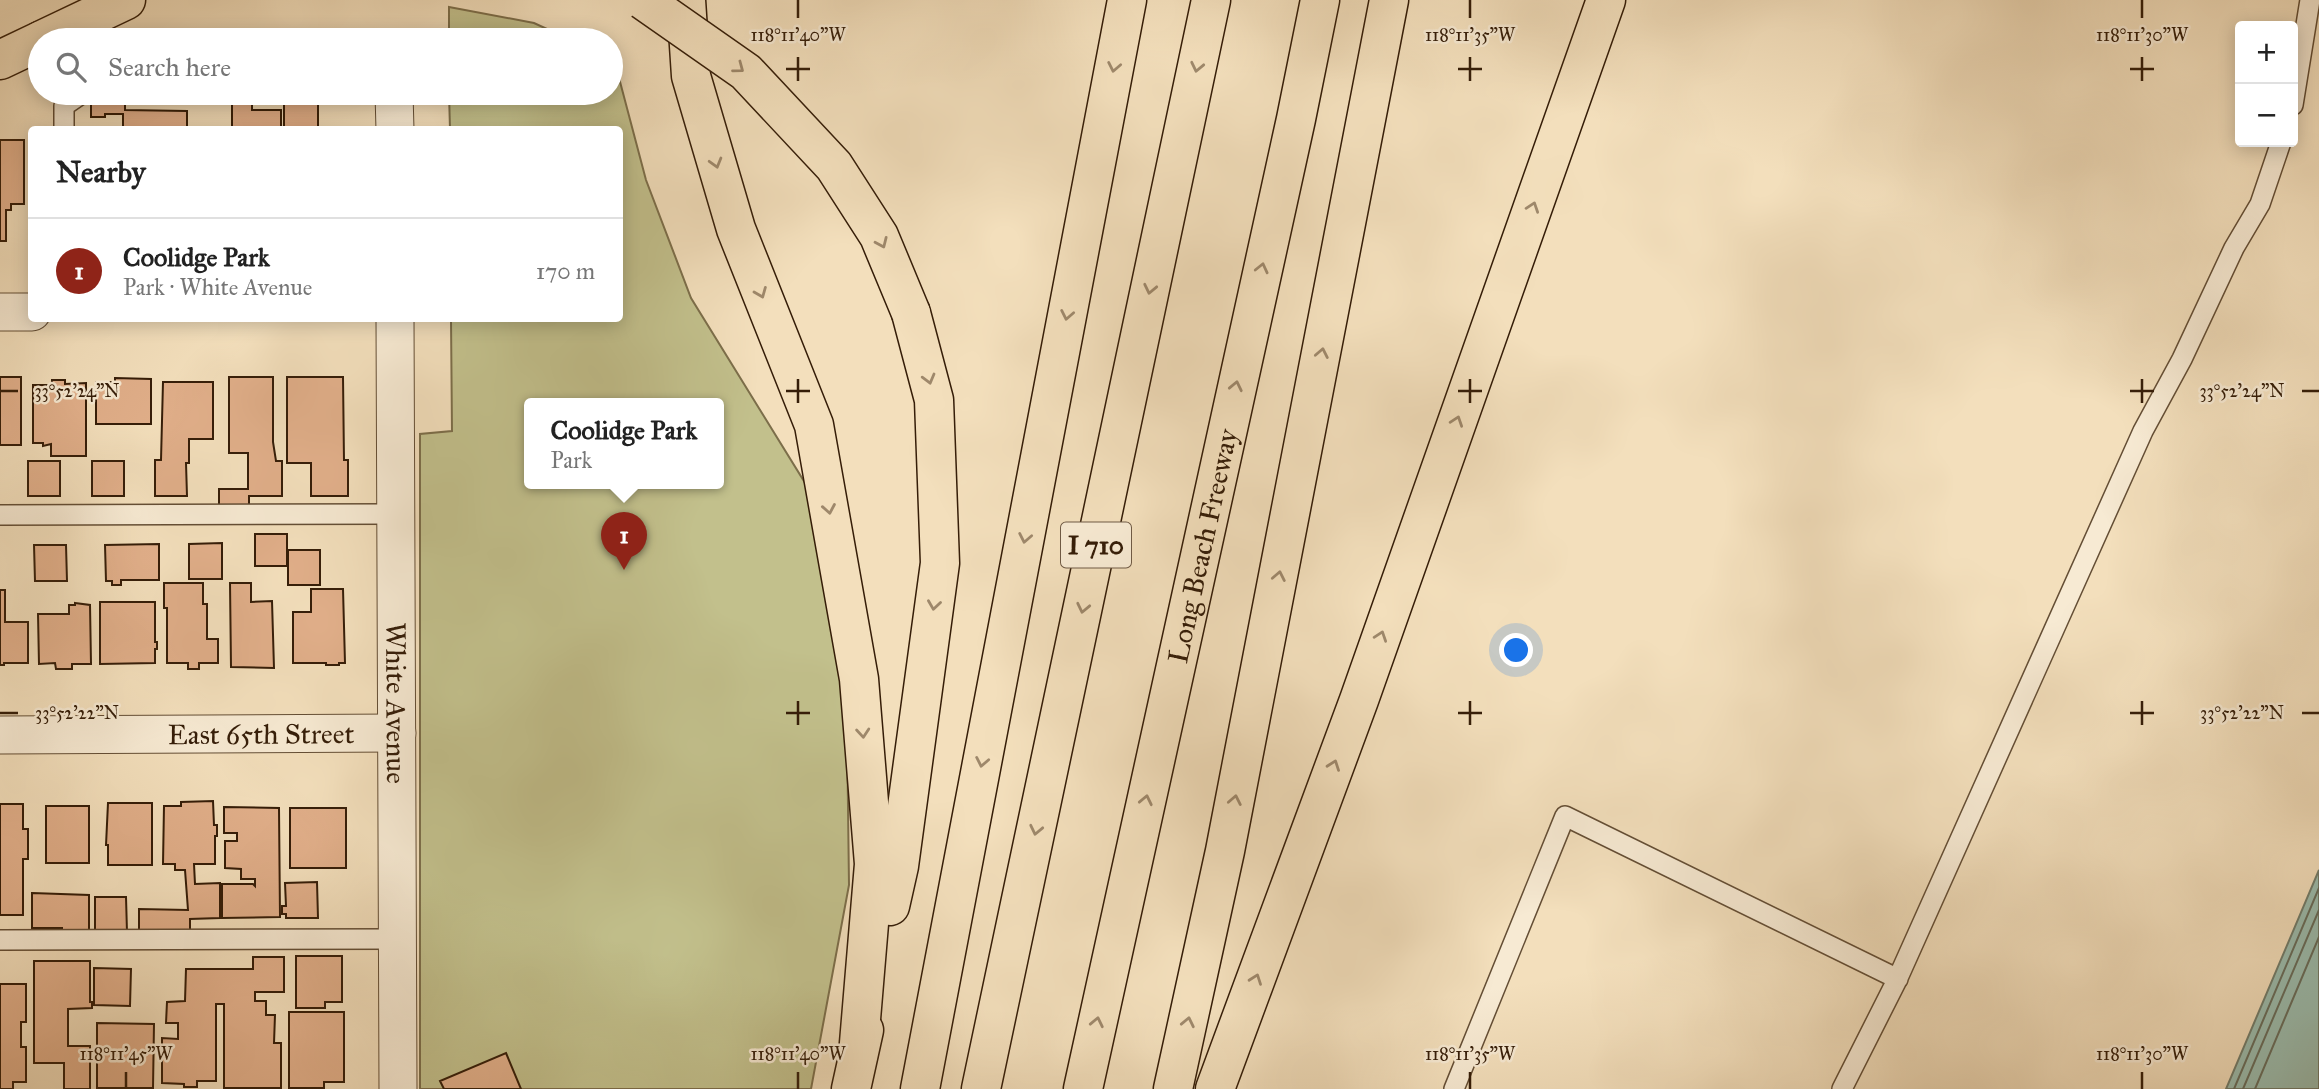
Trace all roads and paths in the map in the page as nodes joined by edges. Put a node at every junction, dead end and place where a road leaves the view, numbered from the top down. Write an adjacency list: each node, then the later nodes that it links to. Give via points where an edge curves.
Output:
1 (126, 0): 11 (highway)
2 (643, 0): 31 (highway, one-way to 31, bridge, via 746,72 834,166 879,236 911,313 934,400 940,564 899,866)
3 (686, 0): 31 (highway, one-way to 31, via 691,76 736,229 814,425 859,679 874,864)
4 (1127, 0): 33 (highway, one-way to 33)
5 (1211, 0): 34 (highway, I 710, one-way to 34)
6 (1320, 0): 17 (highway, Long Beach Freeway)
7 (1338, 0): 17 (highway, via 1330,36)
8 (1389, 0): 36 (highway, one-way to 8, via 1225,851)
9 (1606, 0): 37 (highway, one-way to 9)
10 (2310, 0): 14 (lane)
11 (68, 28)
12 (28, 47): 13 (highway)
13 (0, 60)
14 (2297, 84)
15 (65, 105): 18 (lane)
16 (394, 105): 19 (street)
17 (1296, 119): 35 (highway, Long Beach Freeway, one-way to 17)
18 (64, 126)
19 (395, 126)
20 (2279, 147): 30 (lane, via 2260,204 2143,431)
21 (0, 312): 22 (street)
22 (28, 312)
23 (395, 322): 24 (street, White Avenue)
24 (396, 514): 25 (lane); 26 (street, White Avenue)
25 (0, 515)
26 (397, 733): 27 (street, East 65th Street); 28 (street, White Avenue)
27 (0, 735)
28 (398, 939): 29 (lane); 32 (street, White Avenue)
29 (0, 940)
30 (1898, 979): 38 (lane, via 1565,816); 39 (lane)
31 (855, 1072)
32 (398, 1089)
33 (920, 1089)
34 (981, 1089)
35 (1083, 1089)
36 (1173, 1089)
37 (1216, 1089)
38 (1454, 1089)
39 (1842, 1089)

